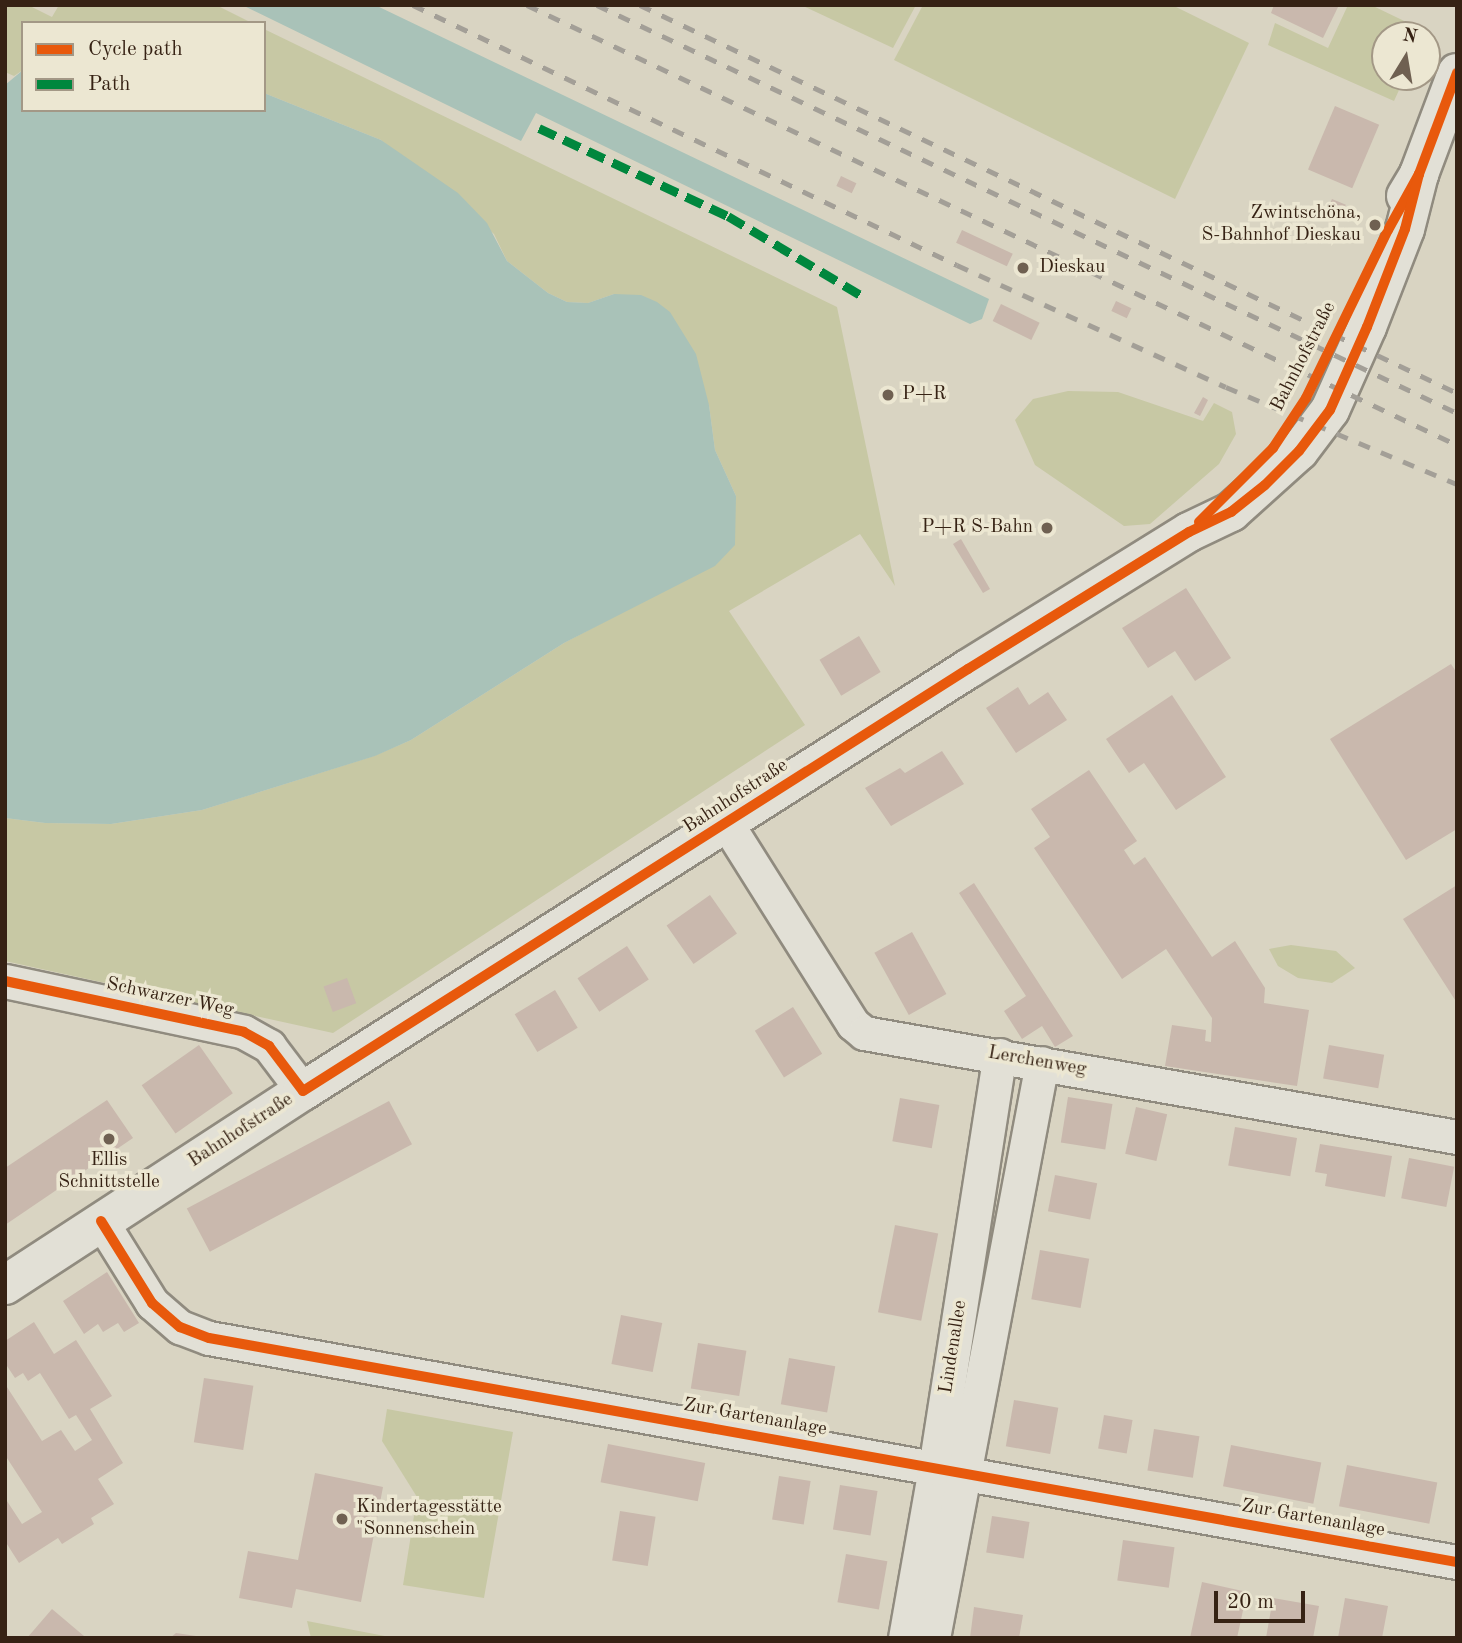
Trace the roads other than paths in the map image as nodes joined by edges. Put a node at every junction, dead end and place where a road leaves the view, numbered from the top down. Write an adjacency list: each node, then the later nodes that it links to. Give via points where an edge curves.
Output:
1 (1457, 73): 2 (street, Bahnhofstraße, via 1367,327 1330,410 1299,451 1231,512 1189,532)
2 (727, 824): 4 (street, Lerchenweg, via 853,1024 864,1033); 6 (street, Bahnhofstraße)
3 (5, 981): 6 (street, Schwarzer Weg, via 244,1032 269,1046)
4 (1000, 1055): 5 (street, Lerchenweg); 10 (street, Lindenallee)
5 (1042, 1063): 7 (street, Lerchenweg); 10 (street, Lindenallee)
6 (303, 1091): 8 (street, Bahnhofstraße)
7 (1457, 1137)
8 (101, 1222): 9 (street, Bahnhofstraße); 10 (street, Zur Gartenanlage, via 152,1303 180,1327 209,1338)
9 (5, 1285)
10 (950, 1470): 11 (street, Zur Gartenanlage); 12 (street, Lindenallee); 13 (street, Lindenallee)
11 (1457, 1562)
12 (905, 1638)
13 (933, 1638)

